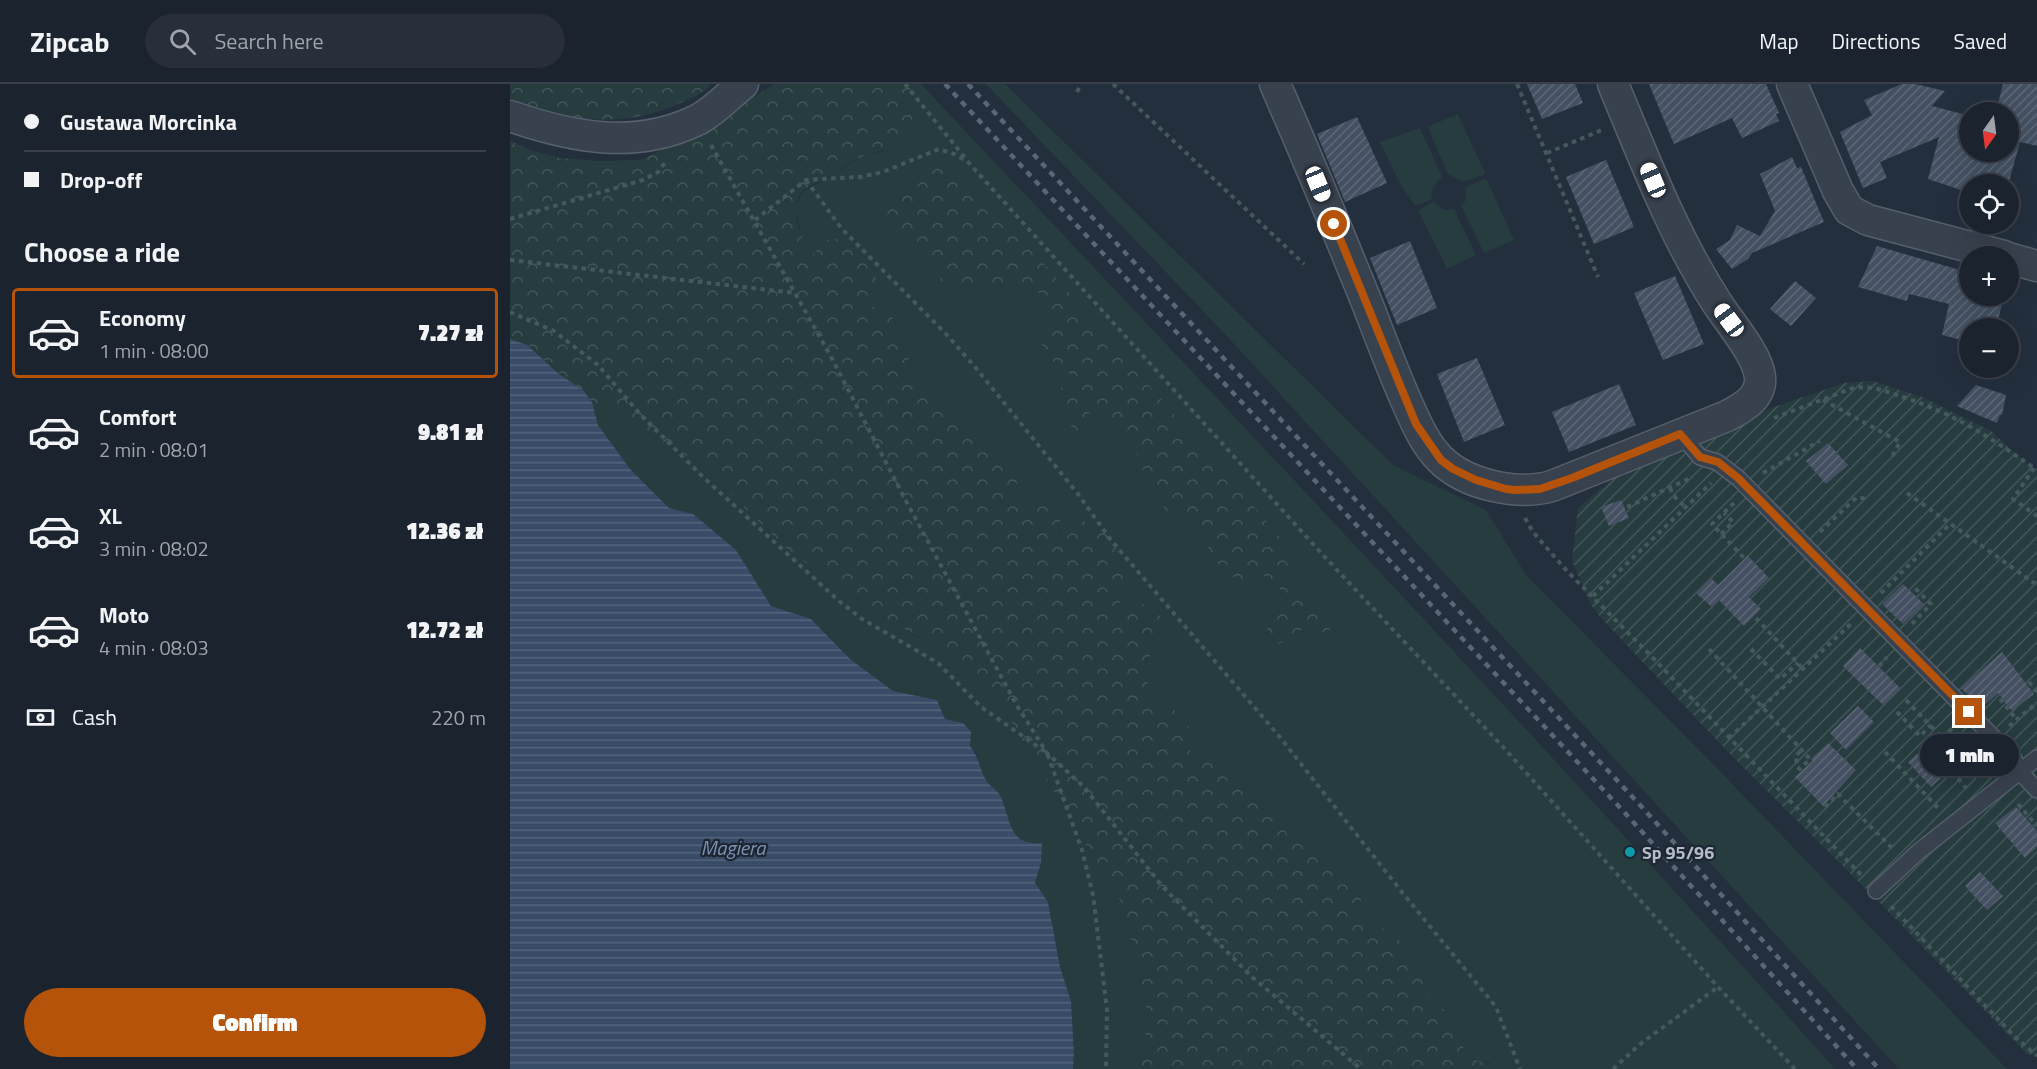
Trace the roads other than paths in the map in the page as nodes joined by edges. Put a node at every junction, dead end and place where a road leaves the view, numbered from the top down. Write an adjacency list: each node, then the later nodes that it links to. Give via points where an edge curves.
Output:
1 (743, 84): 5 (street, via 697,120 663,132 627,137 574,135)
2 (1275, 84): 9 (street, via 1394,372 1422,434 1441,460 1476,480 1515,490 1540,489)
3 (1613, 84): 9 (street, via 1682,243 1757,364 1761,379 1752,401 1741,409)
4 (1792, 84): 6 (street, via 1849,210 1868,220)
5 (510, 116)
6 (1966, 246)
7 (2019, 261): 8 (street)
8 (2037, 266)
9 (1680, 434): 11 (lane, via 1700,457 1726,467 1745,485 1995,739 2014,759)
10 (2037, 758): 11 (lane)
11 (2020, 772): 12 (lane); 13 (lane)
12 (2037, 790)
13 (1876, 891)

